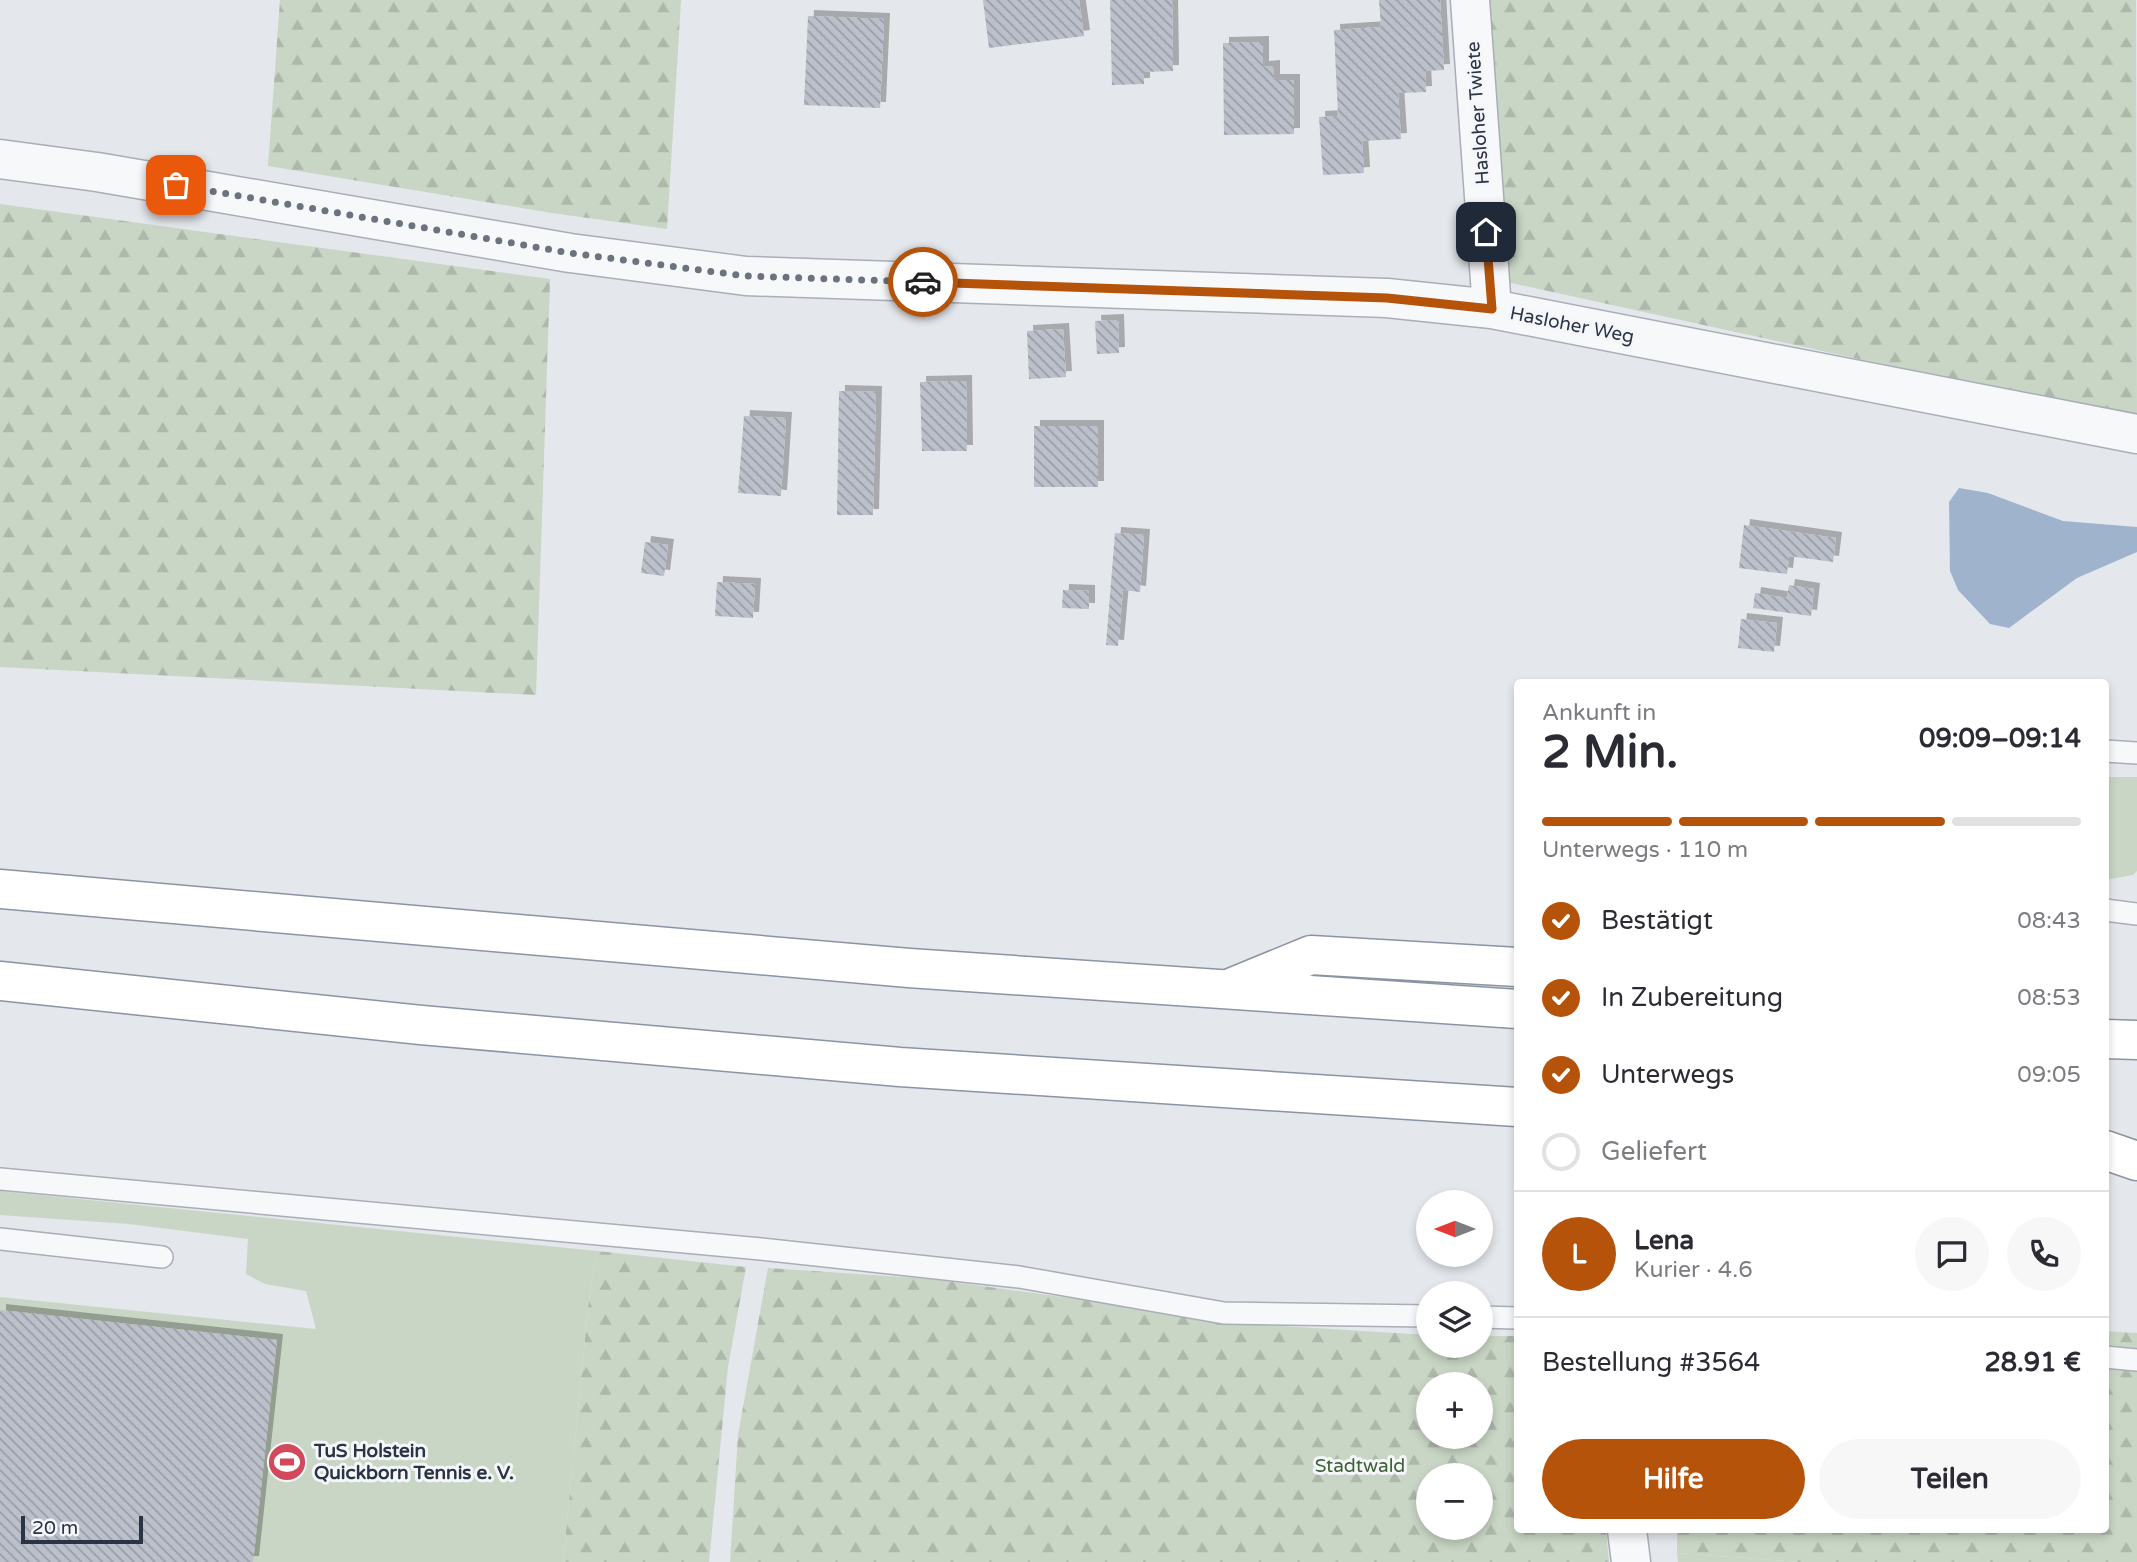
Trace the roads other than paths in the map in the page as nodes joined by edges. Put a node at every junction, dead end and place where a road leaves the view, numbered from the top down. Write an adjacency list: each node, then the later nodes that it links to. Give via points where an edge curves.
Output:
1 (1470, 0): 3 (street, Hasloher Twiete)
2 (0, 159): 3 (street, Hasloher Weg, via 570,253 746,276 1387,298)
3 (1492, 309): 4 (street, Hasloher Weg)
4 (2137, 434)
5 (2109, 751): 6 (lane)
6 (2137, 753)
7 (0, 889): 12 (highway)
8 (2109, 910): 9 (lane)
9 (2137, 914)
10 (1514, 967): 12 (highway, via 1311,955)
11 (0, 981): 16 (highway, via 421,1025 900,1067)
12 (1224, 991): 13 (highway)
13 (1514, 1009)
14 (2109, 1039): 15 (highway)
15 (2137, 1040)
16 (1514, 1107)
17 (2109, 1138): 18 (highway)
18 (2137, 1139)
19 (2109, 1151): 20 (highway)
20 (2137, 1161)
21 (0, 1179): 24 (lane, via 965,1271 1224,1313)
22 (0, 1239): 23 (lane)
23 (162, 1257)
24 (1416, 1316)
25 (1493, 1317): 26 (lane)
26 (1514, 1318)
27 (2109, 1357): 28 (lane)
28 (2137, 1360)
29 (1626, 1533): 30 (street)
30 (1631, 1562)

